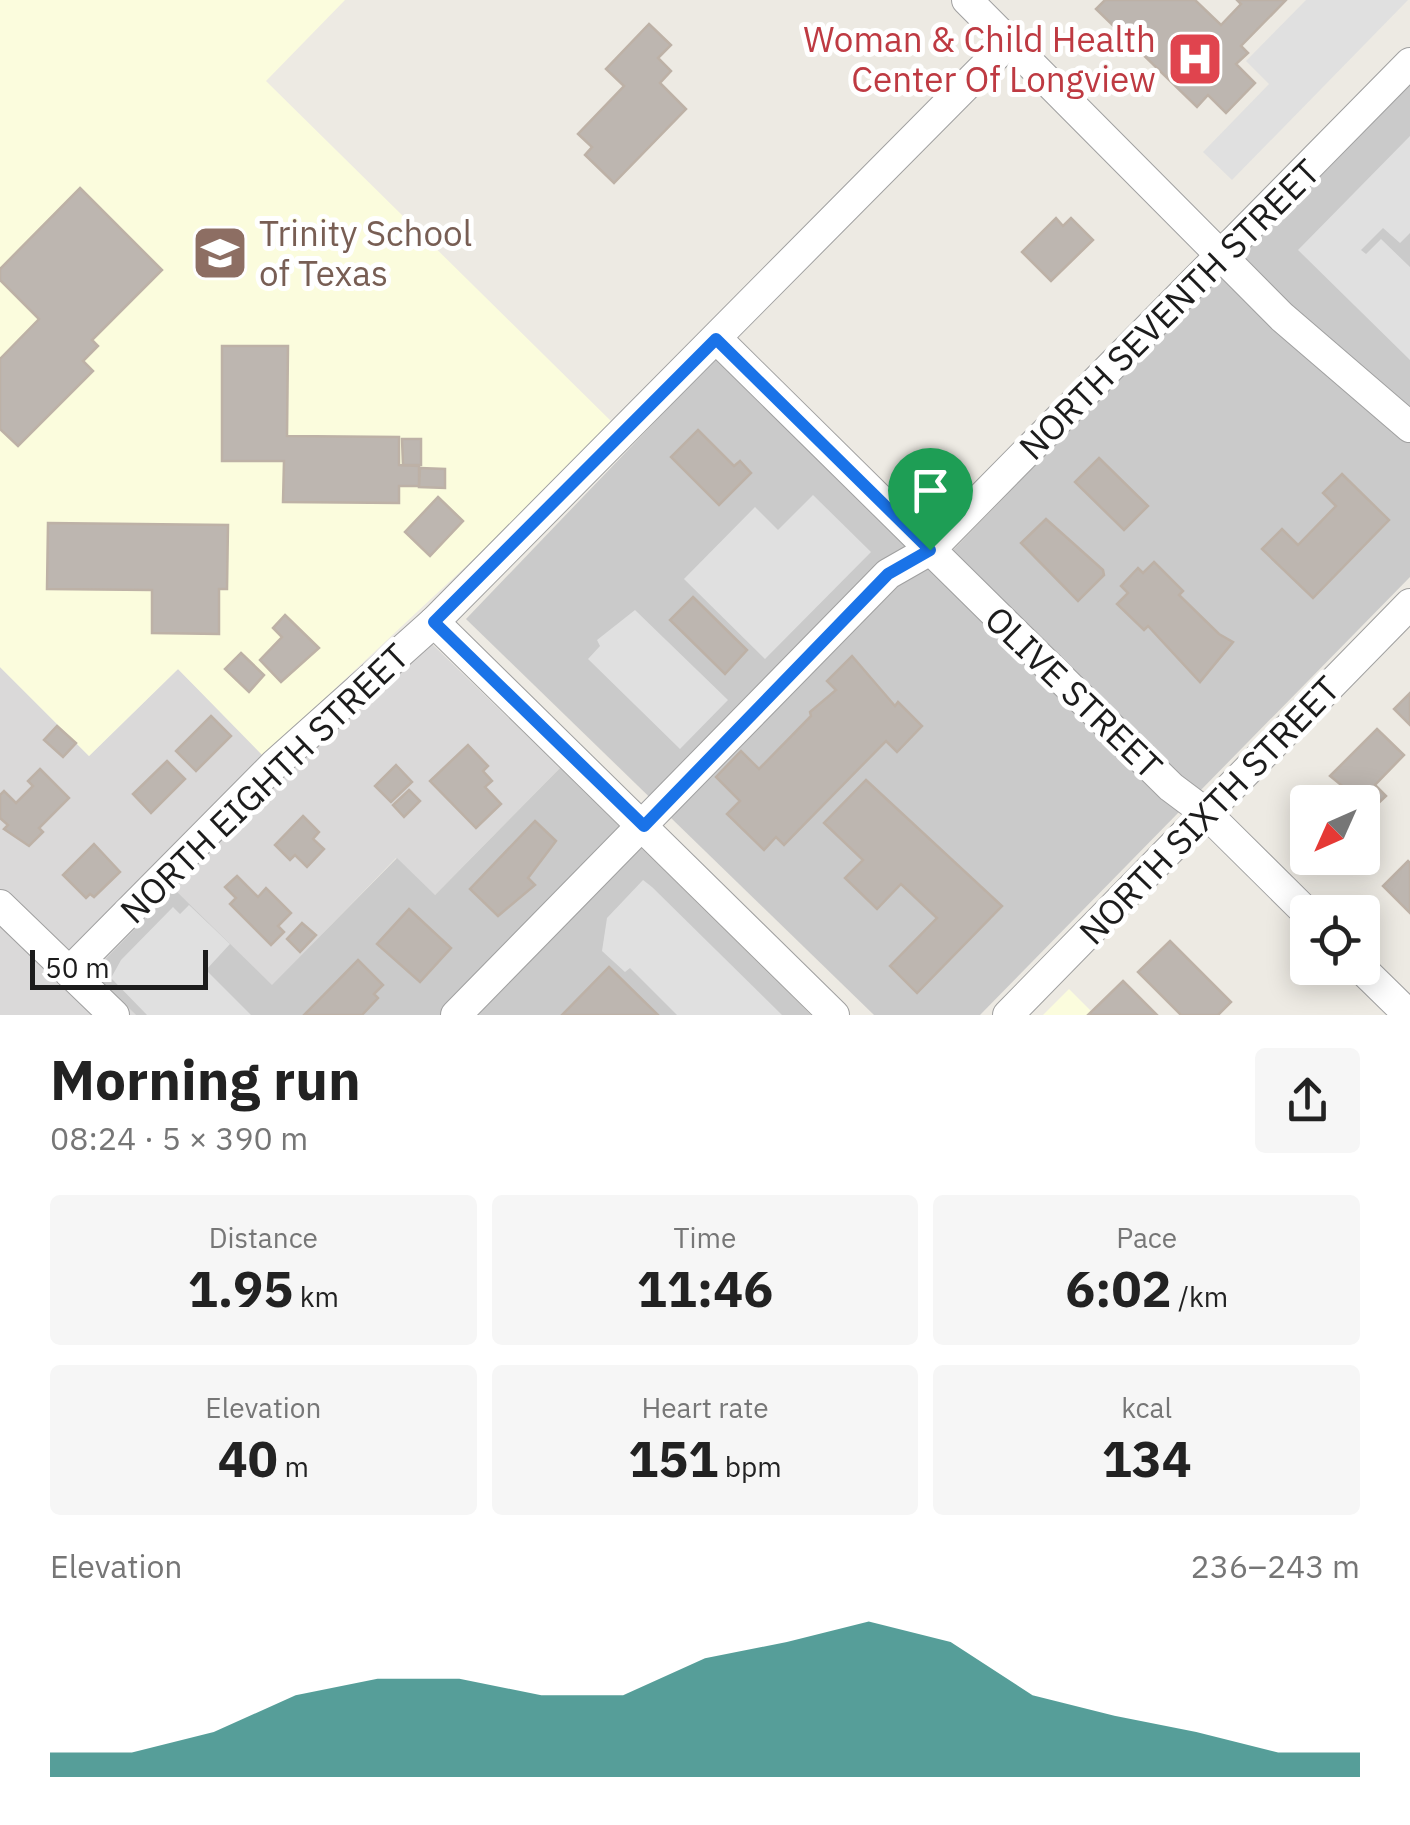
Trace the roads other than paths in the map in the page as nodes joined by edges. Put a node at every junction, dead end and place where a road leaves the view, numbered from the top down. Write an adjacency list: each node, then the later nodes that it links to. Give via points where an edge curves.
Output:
1 (967, 0): 2 (street)
2 (1009, 42): 4 (street); 5 (street, NORTH EIGHTH STREET)
3 (1410, 63): 4 (street, NORTH SEVENTH STREET)
4 (1221, 258): 6 (street); 7 (street, NORTH SEVENTH STREET)
5 (716, 339): 7 (street, OLIVE STREET); 9 (street, NORTH EIGHTH STREET)
6 (1410, 427)
7 (930, 550): 10 (street, OLIVE STREET); 11 (street, NORTH SEVENTH STREET, via 888,574)
8 (1410, 604): 10 (street, NORTH SIXTH STREET)
9 (434, 622): 11 (street); 14 (street, NORTH EIGHTH STREET, via 274,765)
10 (1207, 814): 12 (street, OLIVE STREET); 19 (street, NORTH SIXTH STREET)
11 (644, 826): 17 (street, NORTH SEVENTH STREET); 18 (street)
12 (1290, 896)
13 (0, 904): 14 (street)
14 (69, 972): 16 (street)
15 (1378, 985): 20 (street)
16 (114, 1015)
17 (456, 1015)
18 (834, 1015)
19 (1008, 1015)
20 (1409, 1015)

